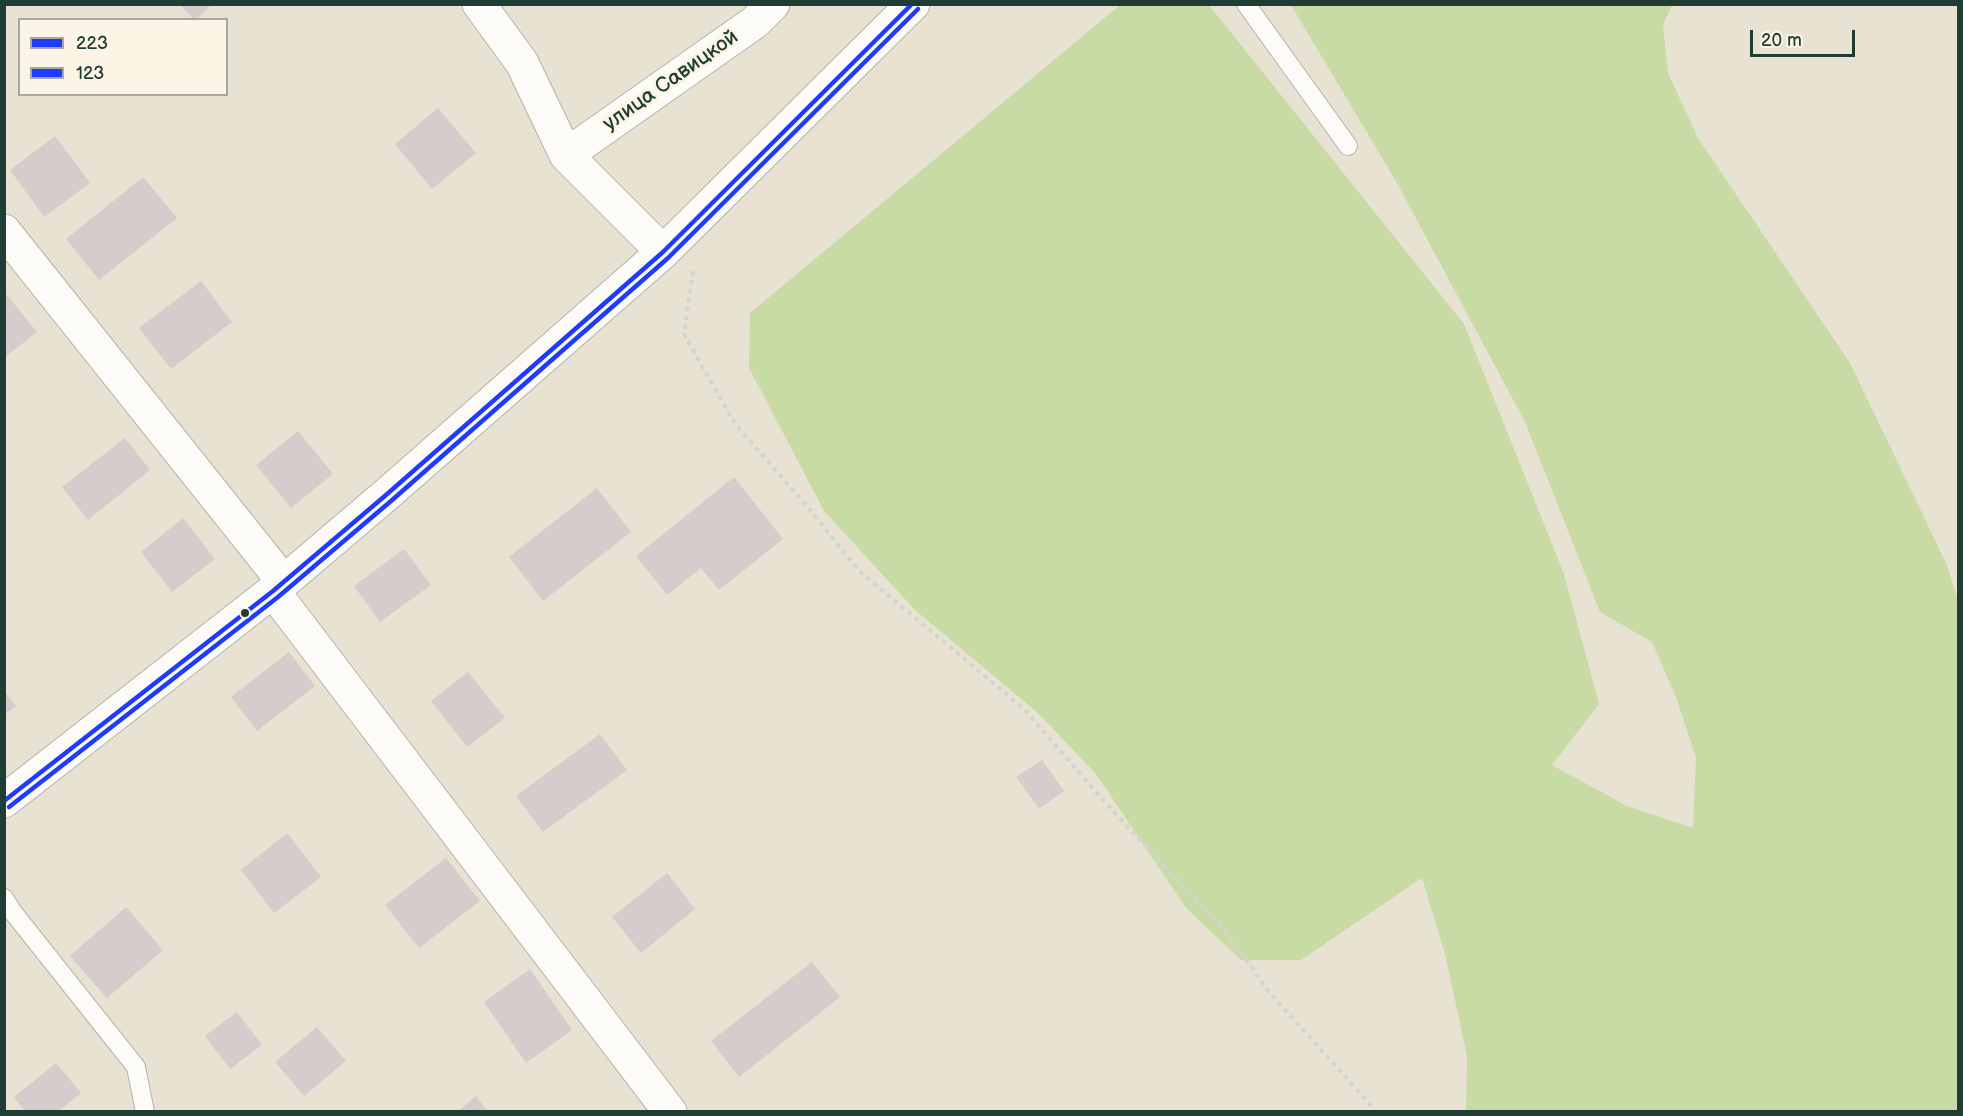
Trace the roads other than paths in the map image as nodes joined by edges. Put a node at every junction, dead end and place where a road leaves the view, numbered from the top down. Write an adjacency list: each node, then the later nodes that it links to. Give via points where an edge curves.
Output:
1 (478, 4): 6 (street, via 522,63)
2 (773, 4): 6 (street, улица Савицкой, via 755,22)
3 (913, 4): 8 (street)
4 (1246, 4): 5 (lane)
5 (1348, 146)
6 (566, 155): 8 (street)
7 (4, 231): 9 (street)
8 (663, 252): 9 (street)
9 (278, 586): 10 (street); 13 (street)
10 (4, 801)
11 (4, 898): 12 (lane, via 136,1067)
12 (145, 1112)
13 (670, 1112)

